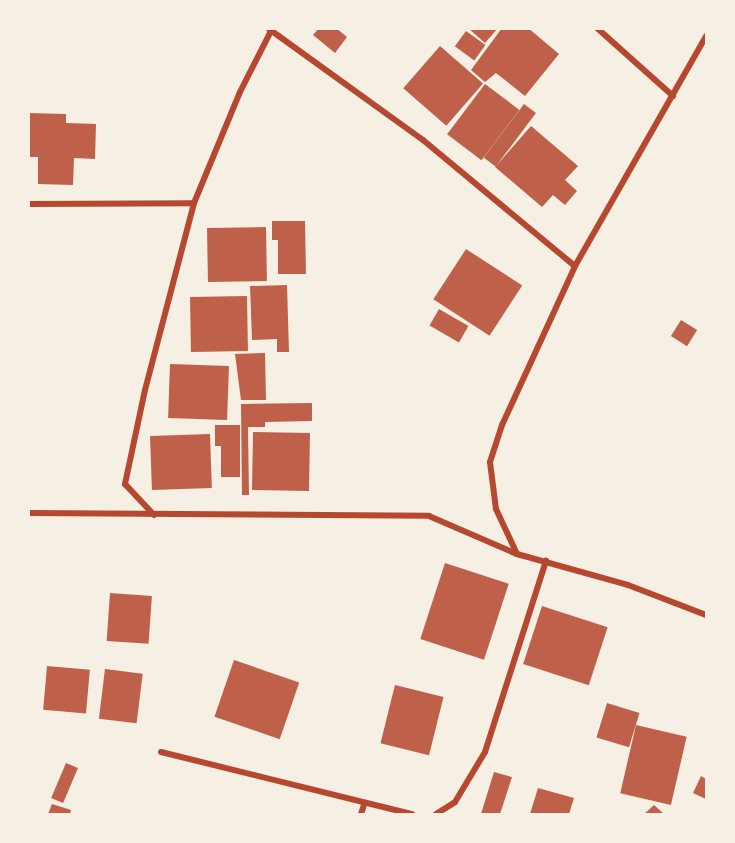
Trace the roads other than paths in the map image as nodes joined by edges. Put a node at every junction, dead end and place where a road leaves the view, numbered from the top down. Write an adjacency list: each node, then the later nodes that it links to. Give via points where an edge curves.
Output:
1 (597, 28): 4 (street)
2 (270, 30): 5 (street); 7 (street, via 423,140)
3 (706, 36): 4 (street)
4 (673, 96): 7 (street)
5 (194, 203): 6 (street); 9 (street, via 145,390 126,484)
6 (28, 204)
7 (575, 266): 10 (street, via 502,424 490,462 496,509)
8 (28, 513): 9 (street)
9 (154, 515): 10 (street, via 429,516)
10 (517, 555): 11 (street)
11 (546, 561): 12 (street, via 628,585); 17 (street, via 485,752 455,802)
12 (706, 615)
13 (161, 752): 14 (street)
14 (364, 805): 15 (street); 16 (street)
15 (361, 814)
16 (412, 814)
17 (436, 814)

